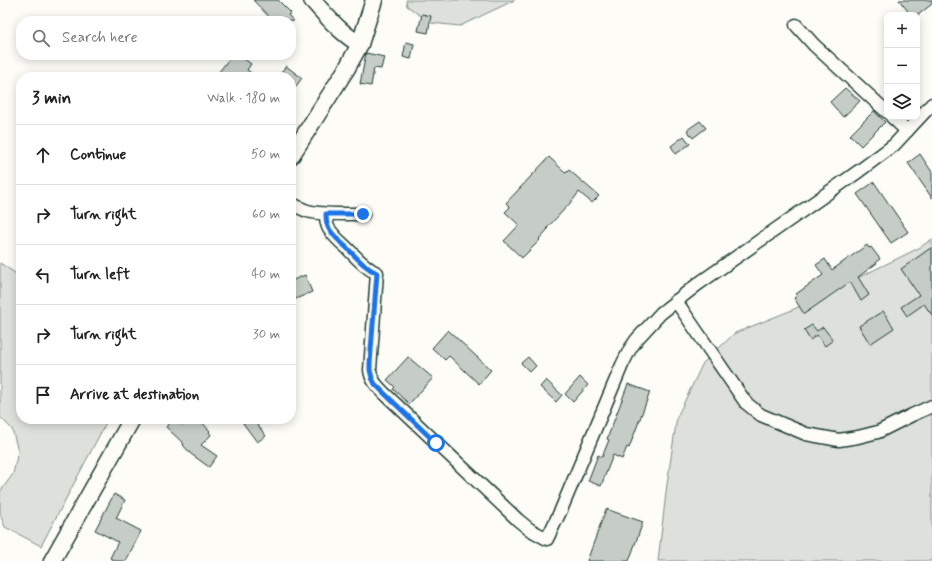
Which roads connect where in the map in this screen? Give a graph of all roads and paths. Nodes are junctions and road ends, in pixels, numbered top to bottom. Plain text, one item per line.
1 (312, 0) edge
2 (374, 0) edge
3 (796, 25) dead end
4 (360, 44) junction
5 (932, 104) edge
6 (884, 109) edge
7 (895, 120) edge
8 (907, 131) junction
9 (296, 148) edge
10 (296, 206) edge
11 (326, 214) junction
12 (363, 214) dead end
13 (676, 301) junction
14 (932, 406) edge
15 (129, 424) edge
16 (52, 561) edge

1 - 4 street
2 - 4 street
3 - 6 street
4 - 9 street
5 - 8 street
7 - 8 street
8 - 13 street
10 - 11 street
11 - 12 street
11 - 13 street
13 - 14 street
15 - 16 street

